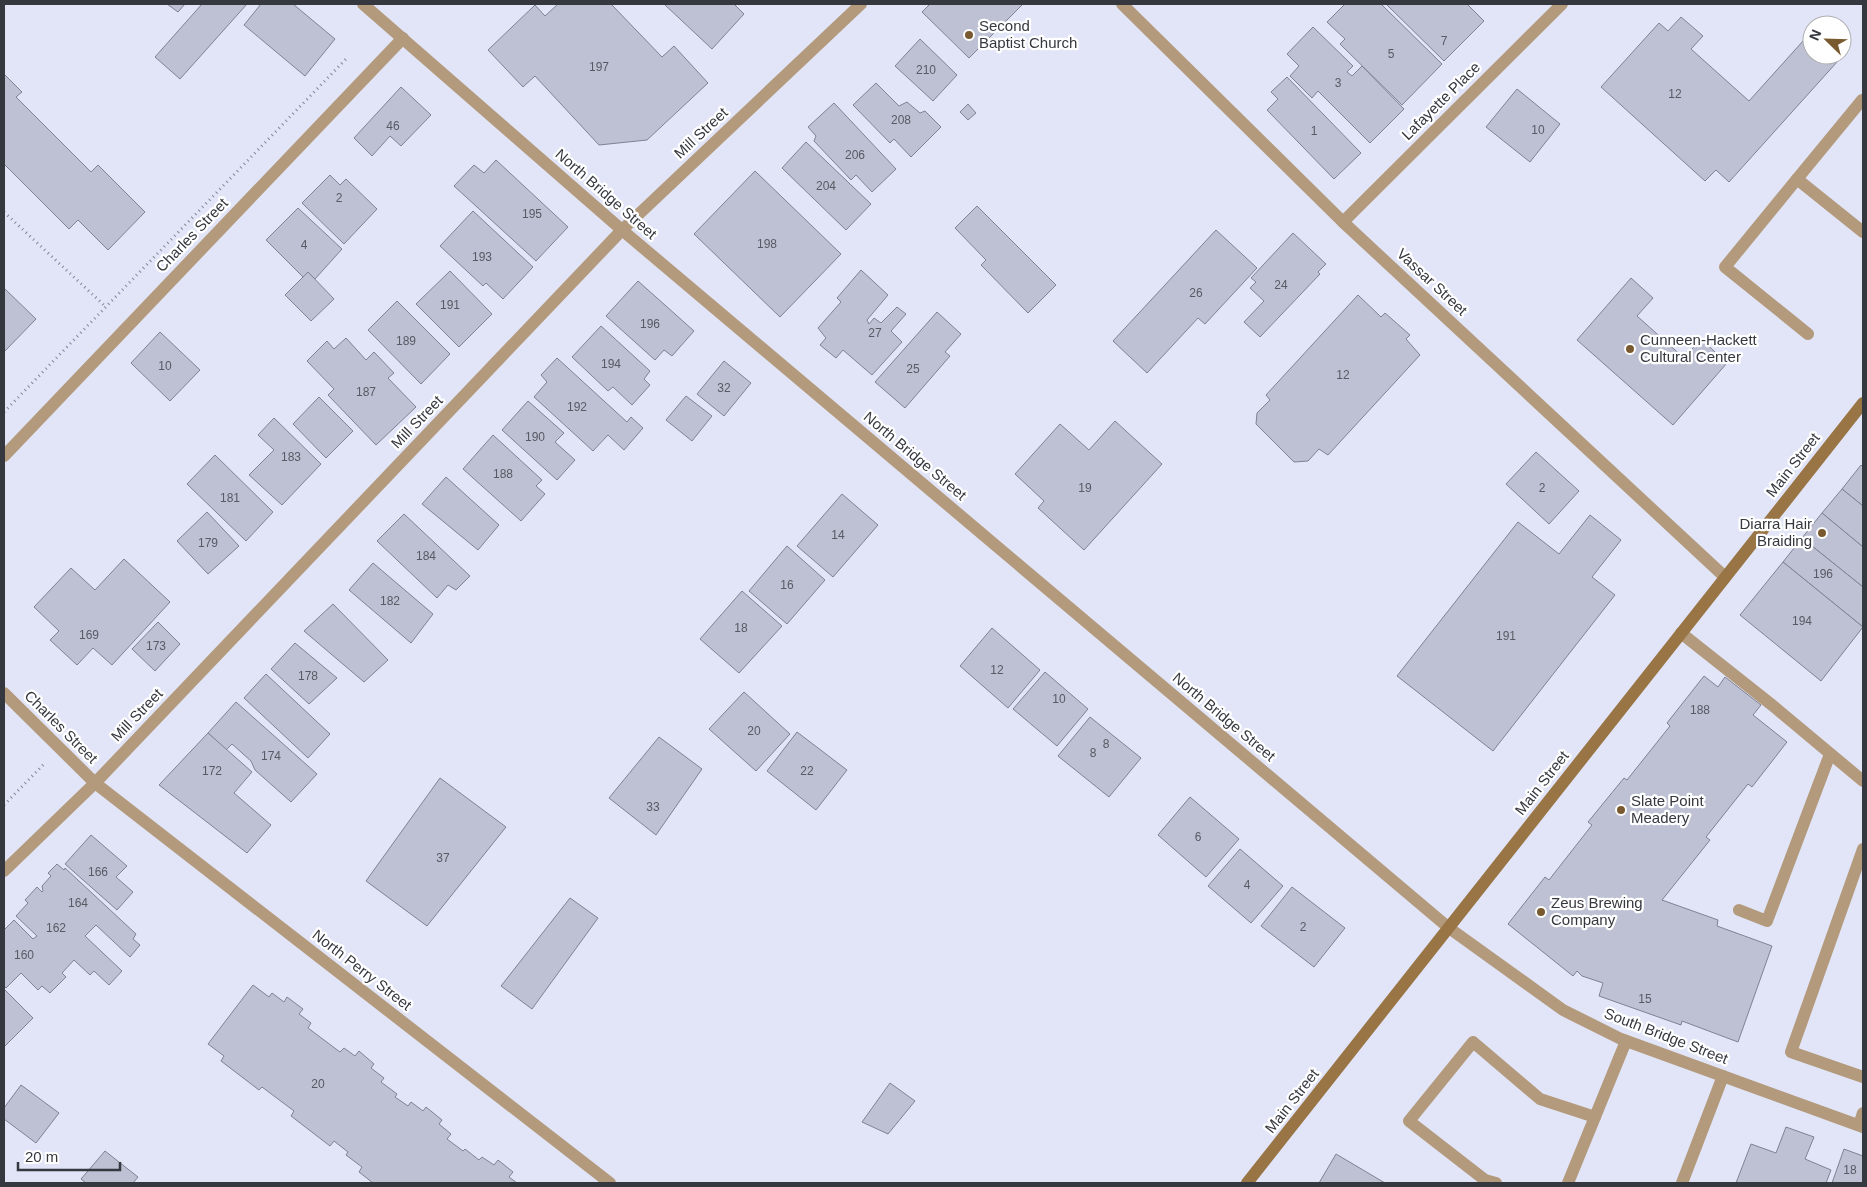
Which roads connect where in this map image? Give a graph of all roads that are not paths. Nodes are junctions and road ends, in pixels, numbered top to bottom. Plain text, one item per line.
1 (363, 4) edge
2 (861, 4) edge
3 (1122, 4) edge
4 (1562, 4) edge
5 (403, 38) junction
6 (1863, 101) edge
7 (1797, 179) junction
8 (1343, 222) junction
9 (622, 230) junction
10 (1863, 232) edge
11 (1808, 334) dead end
12 (1863, 403) edge
13 (4, 456) edge
14 (1726, 577) junction
15 (1682, 632) junction
16 (4, 693) edge
17 (1830, 754) junction
18 (1863, 781) edge
19 (95, 783) junction
20 (1863, 849) edge
21 (4, 871) edge
22 (1739, 910) dead end
23 (1449, 928) junction
24 (1626, 1040) junction
25 (1723, 1076) junction
26 (1863, 1077) edge
27 (1863, 1113) edge
28 (1595, 1117) junction
29 (1861, 1126) edge
30 (610, 1183) edge
31 (1247, 1183) edge
32 (1496, 1183) edge
33 (1568, 1183) edge
34 (1682, 1183) edge

1 - 5 street, North Bridge Street
2 - 9 street, Mill Street
3 - 8 street, Vassar Street
4 - 8 street, Lafayette Place
5 - 9 street, North Bridge Street
5 - 13 street, Charles Street
6 - 7 street
7 - 10 street
7 - 11 street
8 - 14 street, Vassar Street
9 - 19 street, Mill Street
9 - 23 street, North Bridge Street
12 - 14 street, Main Street
14 - 15 street, Main Street
15 - 17 street
15 - 23 street, Main Street
16 - 19 street, Charles Street
17 - 18 street
17 - 22 street
19 - 21 street, Mill Street
19 - 30 street, North Perry Street
20 - 26 street
23 - 24 street, South Bridge Street
23 - 31 street, Main Street
24 - 25 street, South Bridge Street
24 - 28 street
25 - 29 street, South Bridge Street
25 - 34 street
27 - 29 street
28 - 32 street
28 - 33 street

